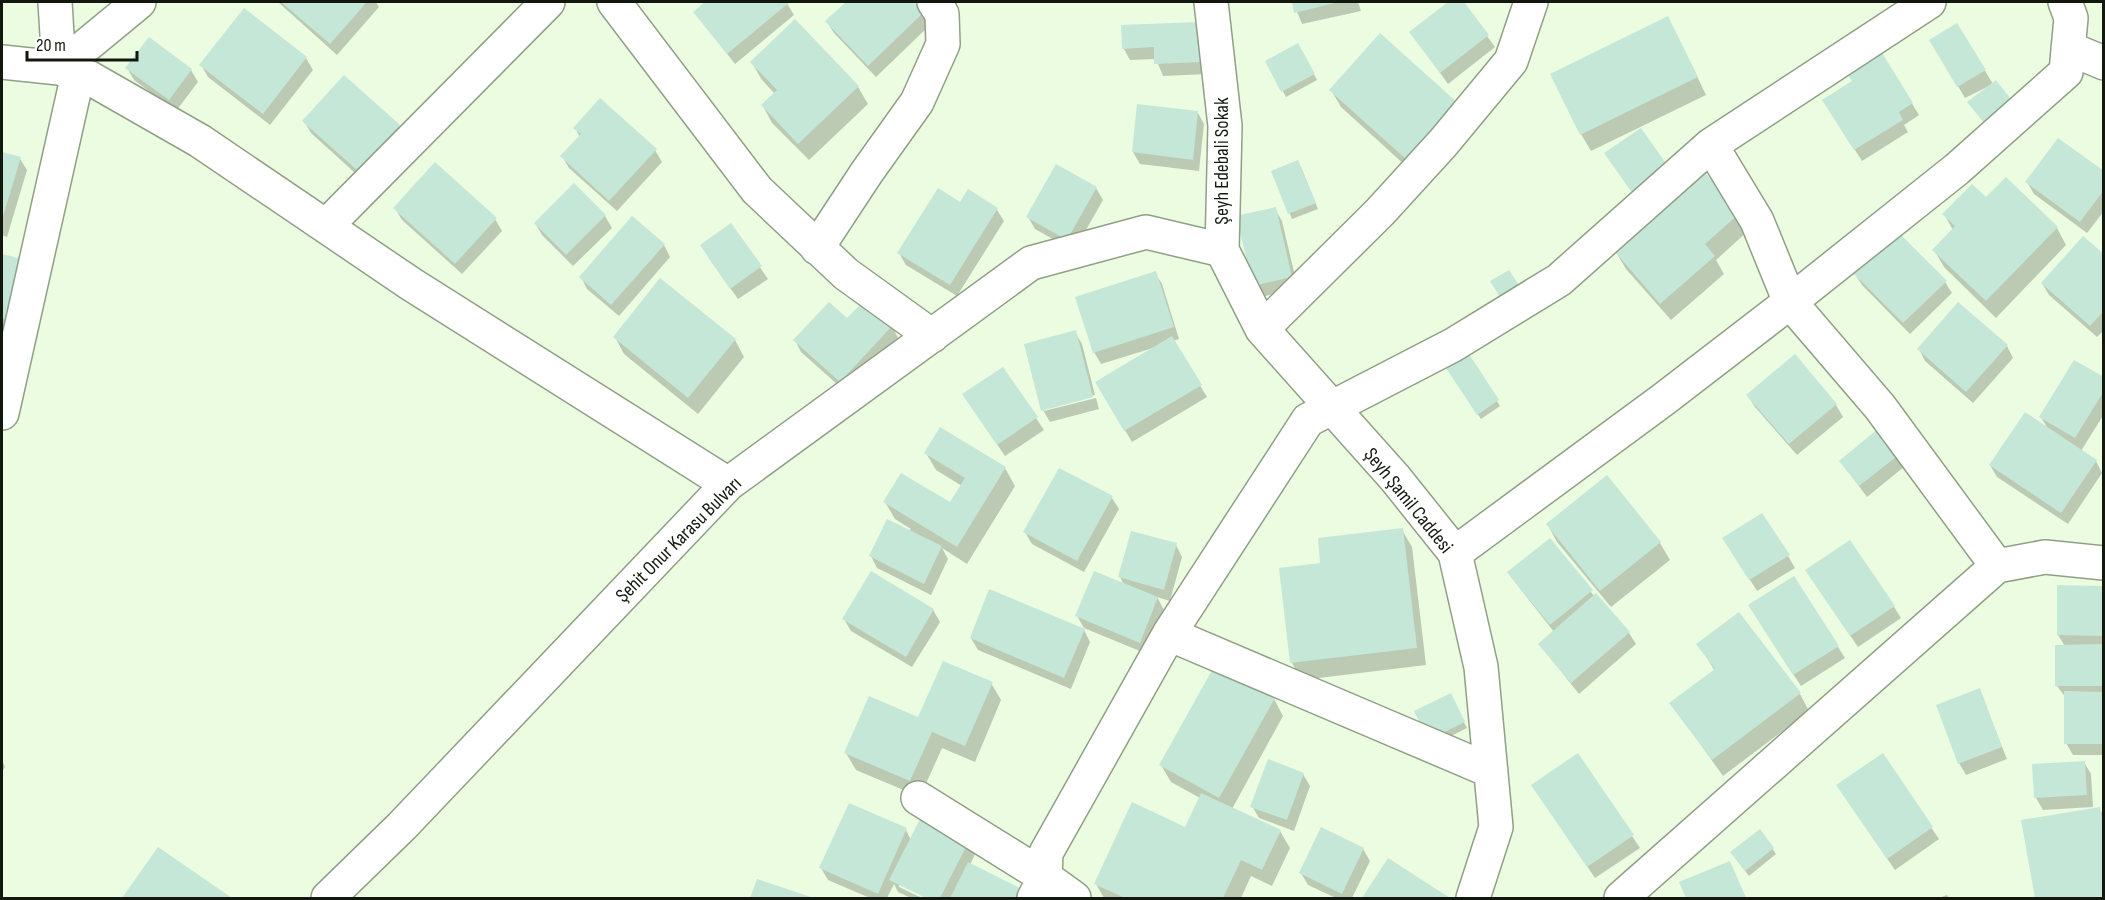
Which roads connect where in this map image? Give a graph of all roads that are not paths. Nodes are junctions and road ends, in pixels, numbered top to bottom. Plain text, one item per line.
1 (56, 2) edge
2 (139, 2) edge
3 (548, 2) edge
4 (614, 2) edge
5 (934, 2) edge
6 (1211, 2) edge
7 (1531, 2) edge
8 (1929, 2) edge
9 (2065, 2) edge
10 (2068, 48) junction
11 (2, 62) edge
12 (2103, 63) edge
13 (69, 71) junction
14 (1711, 145) junction
15 (326, 226) junction
16 (817, 248) junction
17 (1222, 250) junction
18 (1790, 302) junction
19 (1262, 329) junction
20 (932, 336) junction
21 (1330, 407) junction
22 (2, 413) edge
23 (728, 484) junction
24 (1455, 553) junction
25 (2103, 564) edge
26 (1997, 566) junction
27 (1169, 634) junction
28 (1491, 771) junction
29 (918, 798) dead end
30 (1040, 888) edge
31 (328, 898) edge
32 (1074, 898) edge
33 (1473, 898) edge
34 (1621, 898) edge

1 - 13 street
2 - 13 street
3 - 15 street
4 - 16 street
5 - 16 street
6 - 17 street, Şeyh Edebali Sokak
7 - 19 street
8 - 14 street
9 - 10 street
10 - 12 street
10 - 18 street
11 - 13 street
13 - 15 street
13 - 22 street
14 - 18 street
14 - 21 street
15 - 23 street
16 - 20 street
17 - 19 street, Şeyh Şamil Caddesi
17 - 20 street, Şehit Onur Karasu Bulvarı
18 - 24 street
18 - 26 street
19 - 21 street, Şeyh Şamil Caddesi
20 - 23 street, Şehit Onur Karasu Bulvarı
21 - 24 street, Şeyh Şamil Caddesi
21 - 27 street
23 - 31 street, Şehit Onur Karasu Bulvarı
24 - 28 street, Şeyh Şamil Caddesi
25 - 26 street
26 - 34 street
27 - 28 street
27 - 30 street
28 - 33 street, Şeyh Şamil Caddesi
29 - 30 street
30 - 32 street

